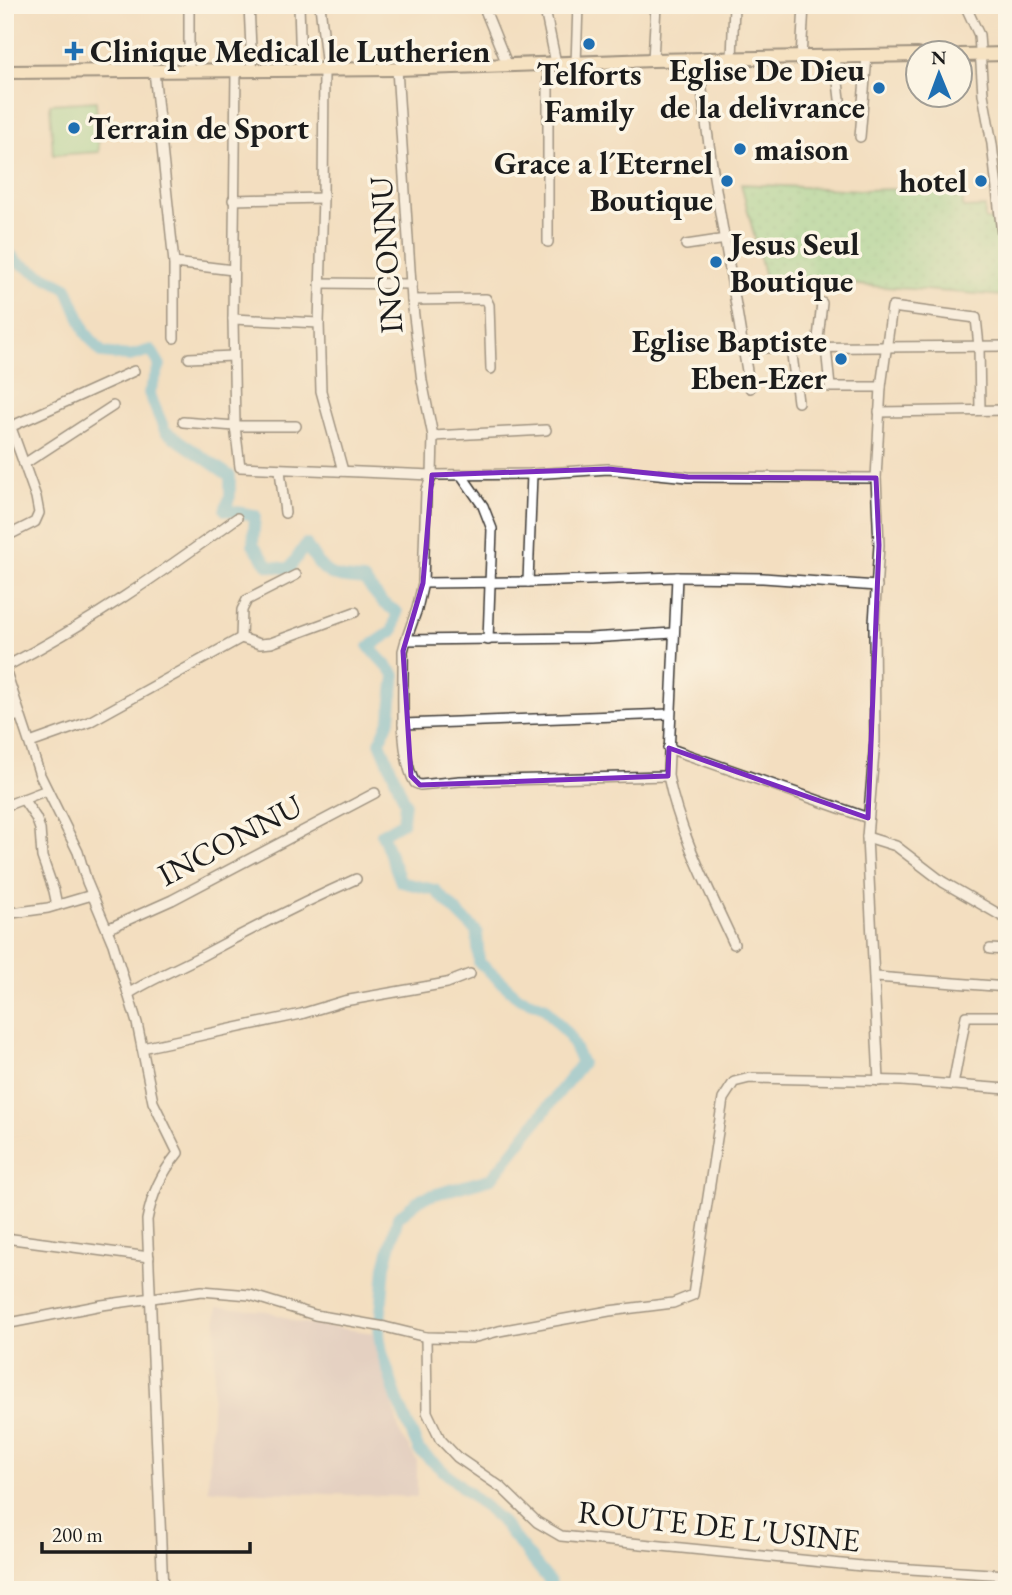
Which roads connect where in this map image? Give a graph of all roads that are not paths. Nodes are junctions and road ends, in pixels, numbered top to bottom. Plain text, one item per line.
1 (189, 5) edge
2 (249, 5) edge
3 (299, 5) edge
4 (320, 5) edge
5 (483, 5) edge
6 (544, 5) edge
7 (578, 5) edge
8 (656, 5) edge
9 (734, 5) edge
10 (804, 5) edge
11 (965, 5) edge
12 (1007, 54) edge
13 (904, 55) edge
14 (867, 56) junction
15 (835, 57) junction
16 (801, 58) junction
17 (974, 58) edge
18 (699, 59) junction
19 (732, 59) junction
20 (653, 60) junction
21 (980, 60) junction
22 (552, 63) junction
23 (507, 64) junction
24 (576, 64) junction
25 (301, 69) junction
26 (326, 69) junction
27 (397, 69) junction
28 (236, 70) junction
29 (252, 70) junction
30 (154, 71) junction
31 (189, 71) junction
32 (5, 72) edge
33 (840, 99) dead end
34 (859, 137) dead end
35 (323, 198) junction
36 (233, 200) junction
37 (726, 239) junction
38 (548, 242) dead end
39 (686, 245) dead end
40 (174, 263) junction
41 (233, 270) junction
42 (1007, 279) edge
43 (320, 283) junction
44 (412, 284) junction
45 (412, 300) junction
46 (822, 303) dead end
47 (233, 319) junction
48 (319, 323) junction
49 (174, 338) dead end
50 (886, 346) junction
51 (979, 346) junction
52 (1007, 346) edge
53 (791, 347) junction
54 (821, 347) junction
55 (743, 348) junction
56 (233, 356) junction
57 (189, 358) dead end
58 (491, 369) dead end
59 (134, 370) dead end
60 (881, 387) junction
61 (750, 388) dead end
62 (798, 402) dead end
63 (113, 406) dead end
64 (980, 410) junction
65 (1007, 410) edge
66 (5, 411) edge
67 (880, 412) junction
68 (183, 422) dead end
69 (235, 426) junction
70 (296, 426) dead end
71 (10, 427) junction
72 (546, 430) dead end
73 (433, 436) junction
74 (24, 464) junction
75 (280, 470) junction
76 (344, 471) junction
77 (532, 474) junction
78 (432, 475) junction
79 (462, 475) junction
80 (876, 478) junction
81 (285, 513) dead end
82 (237, 518) dead end
83 (5, 537) edge
84 (296, 575) dead end
85 (677, 577) junction
86 (528, 582) junction
87 (423, 583) junction
88 (491, 583) junction
89 (877, 586) junction
90 (355, 612) dead end
91 (673, 633) junction
92 (240, 638) junction
93 (406, 640) junction
94 (488, 640) junction
95 (5, 668) edge
96 (20, 713) junction
97 (670, 714) junction
98 (5, 721) edge
99 (403, 724) junction
100 (30, 743) junction
101 (668, 748) junction
102 (668, 776) junction
103 (47, 790) junction
104 (375, 793) dead end
105 (23, 799) junction
106 (5, 806) edge
107 (869, 818) junction
108 (867, 837) junction
109 (356, 879) dead end
110 (92, 895) junction
111 (57, 905) junction
112 (5, 914) edge
113 (1007, 919) edge
114 (107, 929) junction
115 (734, 944) dead end
116 (990, 949) dead end
117 (1007, 950) edge
118 (470, 974) dead end
119 (876, 976) junction
120 (1007, 987) edge
121 (128, 994) junction
122 (1007, 1016) edge
123 (142, 1048) junction
124 (880, 1081) junction
125 (953, 1085) junction
126 (1007, 1089) edge
127 (5, 1238) edge
128 (149, 1257) junction
129 (149, 1298) junction
130 (5, 1324) edge
131 (426, 1337) junction
132 (1007, 1575) edge
133 (163, 1590) edge

1 - 31 street
2 - 29 street
3 - 25 street
4 - 26 street
5 - 23 street
6 - 22 street
7 - 24 street
8 - 20 street
9 - 19 street
10 - 16 street
11 - 21 street
12 - 21 street
13 - 14 street
14 - 15 street
14 - 34 street
15 - 16 street
15 - 33 street
16 - 19 street
17 - 21 street
18 - 19 street
18 - 20 street
18 - 37 street
20 - 24 street
21 - 42 street
22 - 23 street
22 - 24 street
22 - 38 street
23 - 27 street
25 - 26 street
25 - 29 street
26 - 27 street
26 - 35 street
27 - 44 street, INCONNU
28 - 29 street
28 - 31 street
28 - 36 street
30 - 31 street
30 - 32 street
30 - 40 street
35 - 36 street
35 - 43 street
36 - 41 street
37 - 39 street
37 - 55 street
40 - 41 street
40 - 49 street
41 - 47 street
43 - 44 street
43 - 48 street
44 - 45 street, INCONNU
45 - 58 street
45 - 73 street, INCONNU
46 - 54 street
47 - 48 street
47 - 56 street
48 - 76 street
50 - 51 street
50 - 51 street
50 - 54 street
50 - 60 street
51 - 52 street
51 - 64 street
53 - 54 street
53 - 55 street
53 - 62 street
54 - 60 street
55 - 61 street
56 - 57 street
56 - 69 street
59 - 71 street
60 - 67 street
63 - 74 street
64 - 65 street
64 - 67 street
66 - 71 street
67 - 80 street
68 - 69 street
69 - 70 street
69 - 75 street
71 - 74 street
72 - 73 street
73 - 78 street, INCONNU
74 - 83 street
75 - 76 street
75 - 81 street
76 - 78 street
77 - 79 street
77 - 80 street
77 - 86 street
78 - 79 street
78 - 87 street
79 - 88 street
80 - 89 street
82 - 95 street
84 - 92 street
85 - 86 street
85 - 89 street
85 - 91 street
86 - 88 street
87 - 88 street
87 - 93 street
88 - 94 street
89 - 107 street
90 - 92 street
91 - 94 street
91 - 97 street
92 - 100 street
93 - 94 street
93 - 99 street
95 - 96 street
96 - 98 street
96 - 100 street
97 - 99 street
97 - 101 street
99 - 102 street
100 - 103 street
101 - 102 street
101 - 107 street
102 - 115 street
103 - 105 street
103 - 110 street
104 - 114 street, INCONNU
105 - 106 street
105 - 111 street
107 - 108 street
108 - 113 street
108 - 119 street
109 - 121 street
110 - 111 street
110 - 114 street
111 - 112 street
114 - 121 street
116 - 117 street
118 - 123 street
119 - 120 street
119 - 124 street
121 - 123 street
122 - 125 street
123 - 128 street
124 - 125 street
124 - 131 street
125 - 126 street
127 - 128 street
128 - 129 street
129 - 130 street
129 - 131 street
129 - 133 street
131 - 132 street, ROUTE DE L'USINE

